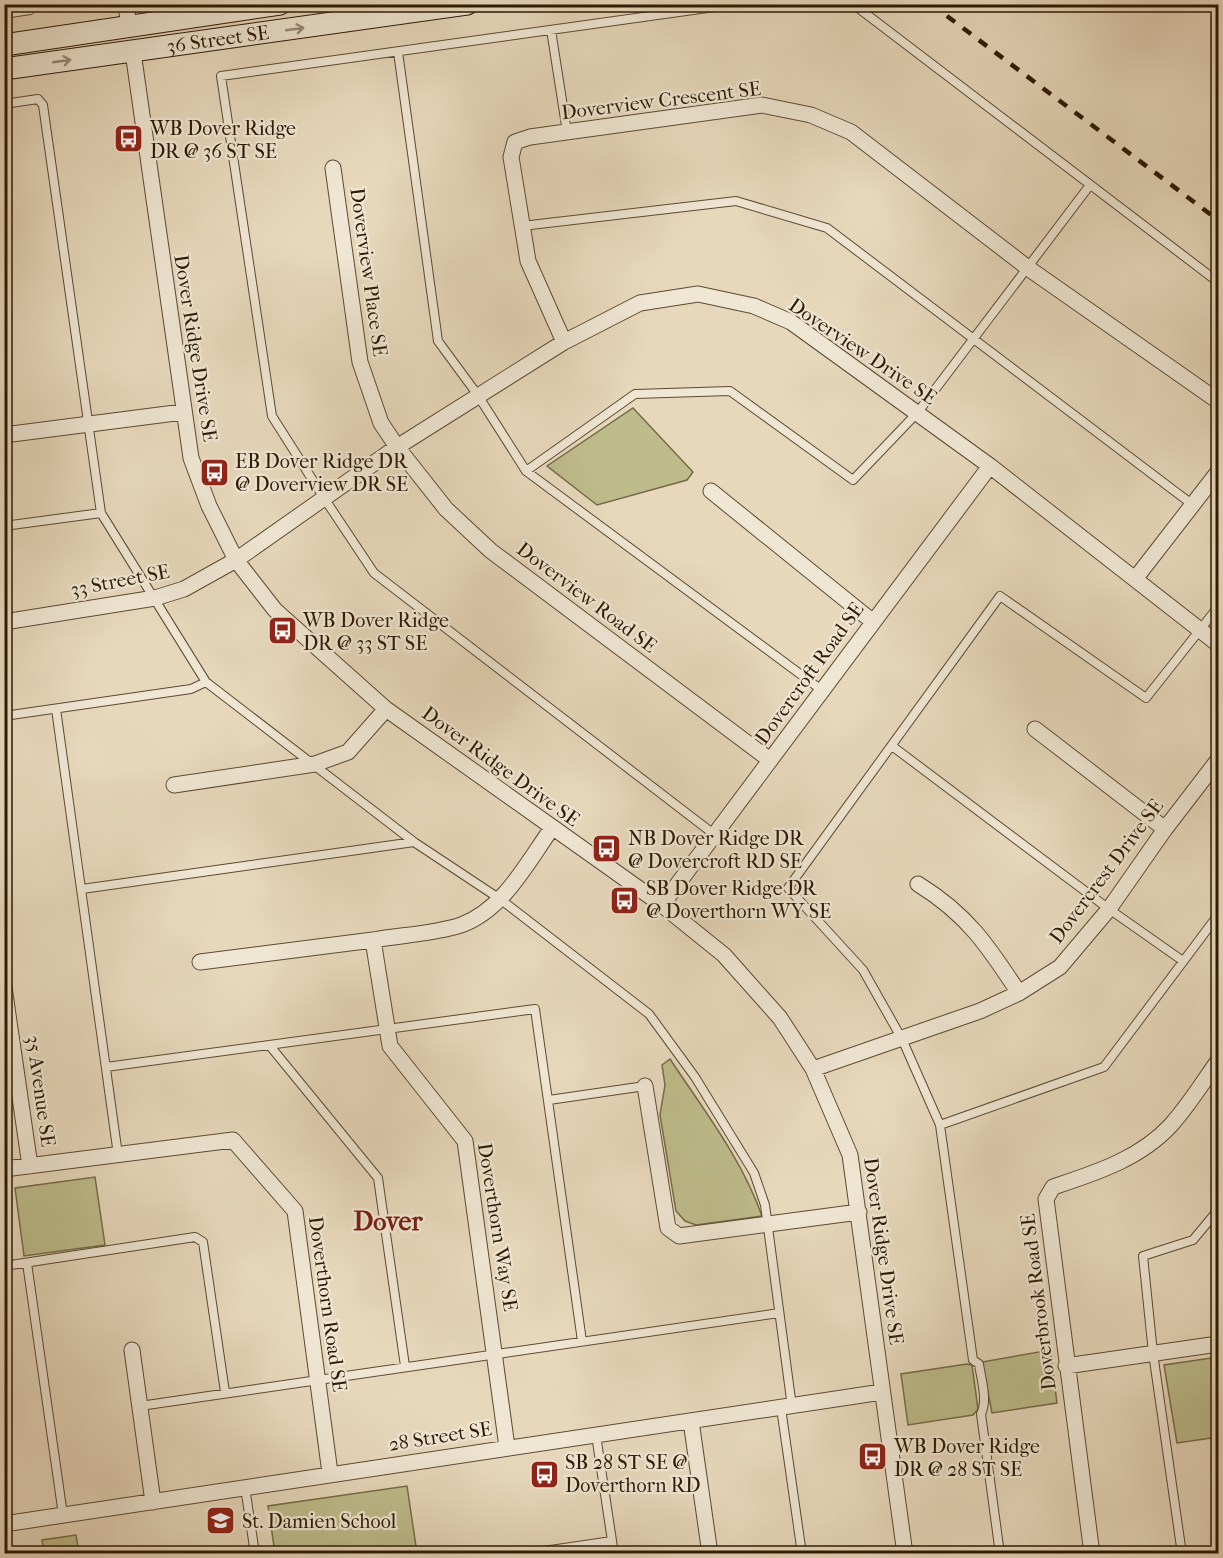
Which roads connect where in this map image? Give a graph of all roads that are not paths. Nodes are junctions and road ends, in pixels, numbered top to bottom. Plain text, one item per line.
1 (29, 4) edge
2 (126, 4) edge
3 (280, 4) edge
4 (467, 4) edge
5 (736, 4) edge
6 (853, 4) edge
7 (4, 14) edge
8 (129, 27) junction
9 (551, 30) junction
10 (4, 45) edge
11 (133, 52) junction
12 (398, 52) junction
13 (4, 69) edge
14 (4, 104) edge
15 (567, 132) junction
16 (333, 168) dead end
17 (1090, 185) junction
18 (522, 226) junction
19 (1028, 268) junction
20 (1218, 282) edge
21 (972, 340) junction
22 (564, 342) junction
23 (477, 394) junction
24 (1218, 401) edge
25 (183, 412) junction
26 (918, 412) junction
27 (88, 425) junction
28 (4, 435) edge
29 (397, 447) junction
30 (990, 466) junction
31 (526, 471) junction
32 (1218, 472) edge
33 (711, 491) dead end
34 (324, 498) junction
35 (1193, 505) junction
36 (101, 513) junction
37 (4, 526) edge
38 (236, 560) junction
39 (1135, 579) junction
40 (155, 598) junction
41 (1218, 607) edge
42 (872, 621) junction
43 (4, 622) edge
44 (1201, 630) junction
45 (1218, 644) edge
46 (206, 682) junction
47 (823, 691) junction
48 (56, 709) junction
49 (386, 709) junction
50 (4, 716) edge
51 (1035, 729) dead end
52 (892, 746) junction
53 (771, 760) junction
54 (1218, 760) edge
55 (315, 764) junction
56 (174, 785) dead end
57 (552, 828) junction
58 (1165, 829) junction
59 (715, 836) junction
60 (414, 842) junction
61 (918, 884) dead end
62 (82, 889) junction
63 (500, 899) junction
64 (662, 905) junction
65 (1109, 909) junction
66 (1218, 915) edge
67 (374, 940) junction
68 (1183, 961) junction
69 (200, 962) dead end
70 (4, 987) edge
71 (1019, 993) junction
72 (388, 1029) junction
73 (902, 1039) junction
74 (270, 1046) junction
75 (1218, 1061) edge
76 (106, 1067) junction
77 (813, 1069) junction
78 (645, 1086) joint
79 (549, 1100) junction
80 (940, 1125) junction
81 (118, 1155) junction
82 (30, 1166) junction
83 (4, 1169) edge
84 (1218, 1210) edge
85 (859, 1212) junction
86 (768, 1224) junction
87 (27, 1263) junction
88 (4, 1266) edge
89 (779, 1313) junction
90 (582, 1341) junction
91 (1218, 1344) edge
92 (132, 1350) dead end
93 (1153, 1353) junction
94 (495, 1354) junction
95 (405, 1366) junction
96 (1066, 1366) junction
97 (317, 1379) junction
98 (225, 1392) junction
99 (882, 1392) junction
100 (140, 1406) junction
101 (787, 1408) junction
102 (691, 1421) junction
103 (596, 1435) junction
104 (507, 1447) junction
105 (330, 1473) junction
106 (245, 1486) junction
107 (153, 1502) junction
108 (63, 1515) junction
109 (4, 1524) edge
110 (612, 1541) junction
111 (255, 1554) edge
112 (523, 1554) edge
113 (614, 1554) edge
114 (710, 1554) edge
115 (802, 1554) edge
116 (905, 1554) edge
117 (1000, 1554) edge
118 (1092, 1554) edge
119 (1182, 1554) edge

1 - 7 lane
2 - 8 street
3 - 8 main road, 36 Street SE
11 -> 4 main road, 36 Street SE
5 - 9 lane
6 - 17 lane
8 - 10 main road, 36 Street SE
9 - 12 lane
9 - 15 lane
13 -> 11 main road, 36 Street SE
11 - 25 street, Dover Ridge Drive SE
12 - 23 lane
12 - 34 lane
14 - 27 lane
15 - 18 street, Doverview Crescent SE
15 - 19 street, Doverview Crescent SE
16 - 29 street, Doverview Place SE
17 - 19 lane
17 - 20 lane
18 - 21 lane
18 - 22 street, Doverview Crescent SE
19 - 21 lane
19 - 24 street, Doverview Crescent SE
21 - 26 lane
21 - 35 lane
22 - 23 street, Doverview Drive SE
22 - 26 street, Doverview Drive SE
23 - 29 street, Doverview Drive SE
23 - 31 lane
25 - 27 street
25 - 38 street, Dover Ridge Drive SE
26 - 30 street, Doverview Drive SE
26 - 31 lane
27 - 28 street
27 - 36 lane
29 - 34 street, Doverview Drive SE
29 - 53 street, Doverview Road SE
30 - 39 street, Doverview Drive SE
30 - 42 street, Dovercroft Road SE
31 - 47 lane
32 - 35 street
33 - 42 street
34 - 38 street, Doverview Drive SE
34 - 59 lane
35 - 39 street
36 - 37 lane
36 - 40 lane
38 - 40 street, 33 Street SE
38 - 49 street, Dover Ridge Drive SE
39 - 44 street, Doverview Drive SE
40 - 43 street, 33 Street SE
40 - 46 lane
41 - 44 lane
42 - 47 street, Dovercroft Road SE
44 - 45 street, Doverview Drive SE
44 - 52 lane
46 - 48 lane
46 - 55 lane
47 - 53 street, Dovercroft Road SE
48 - 50 lane
48 - 62 lane
49 - 55 street
49 - 57 street, Dover Ridge Drive SE
51 - 58 street
52 - 65 lane
52 - 73 lane
53 - 59 street, Dovercroft Road SE
54 - 58 street, Dovercrest Drive SE
55 - 56 street
55 - 60 lane
57 - 63 street
57 - 64 street, Dover Ridge Drive SE
58 - 65 street, Dovercrest Drive SE
59 - 64 street, Dovercroft Road SE
60 - 62 lane
60 - 63 lane
61 - 71 street
62 - 76 lane
63 - 67 street
63 - 86 lane
64 - 77 street, Dover Ridge Drive SE
65 - 68 lane
65 - 71 street, Dovercrest Drive SE
66 - 68 lane
67 - 69 street
67 - 72 street, Doverthorn Way SE
68 - 80 lane
70 - 82 street, 35 Avenue SE
71 - 73 street, Dovercrest Drive SE
72 - 74 lane
72 - 79 lane
72 - 94 street, Doverthorn Way SE
73 - 77 street, Dovercrest Drive SE
73 - 80 lane
74 - 76 lane
74 - 95 lane
75 - 96 street, Doverbrook Road SE
76 - 81 lane
77 - 85 street, Dover Ridge Drive SE
78 - 79 lane
78 - 86 street
79 - 90 lane
80 - 117 lane
81 - 82 street, Doverthorn Road SE
81 - 97 street, Doverthorn Road SE
82 - 83 street, Doverthorn Road SE
84 - 93 lane
85 - 86 street
85 - 99 street, Dover Ridge Drive SE
86 - 89 lane
87 - 88 lane
87 - 98 lane
87 - 108 lane
89 - 90 lane
89 - 101 lane
90 - 94 lane
91 - 93 street
92 - 100 street
93 - 96 street
93 - 119 lane
94 - 95 lane
94 - 104 street, Doverthorn Way SE
95 - 97 lane
96 - 118 street, Doverbrook Road SE
97 - 98 lane
97 - 105 street, Doverthorn Road SE
98 - 100 lane
99 - 101 street, 28 Street SE
99 - 116 street, Dover Ridge Drive SE
100 - 107 street
101 - 102 street, 28 Street SE
101 - 115 lane
102 - 103 street, 28 Street SE
102 - 114 street
103 - 104 street, 28 Street SE
103 - 110 lane
104 - 105 street, 28 Street SE
105 - 106 street, 28 Street SE
106 - 107 street, 28 Street SE
106 - 111 lane
107 - 108 street, 28 Street SE
108 - 109 street, 28 Street SE
110 - 112 lane
110 - 113 lane

